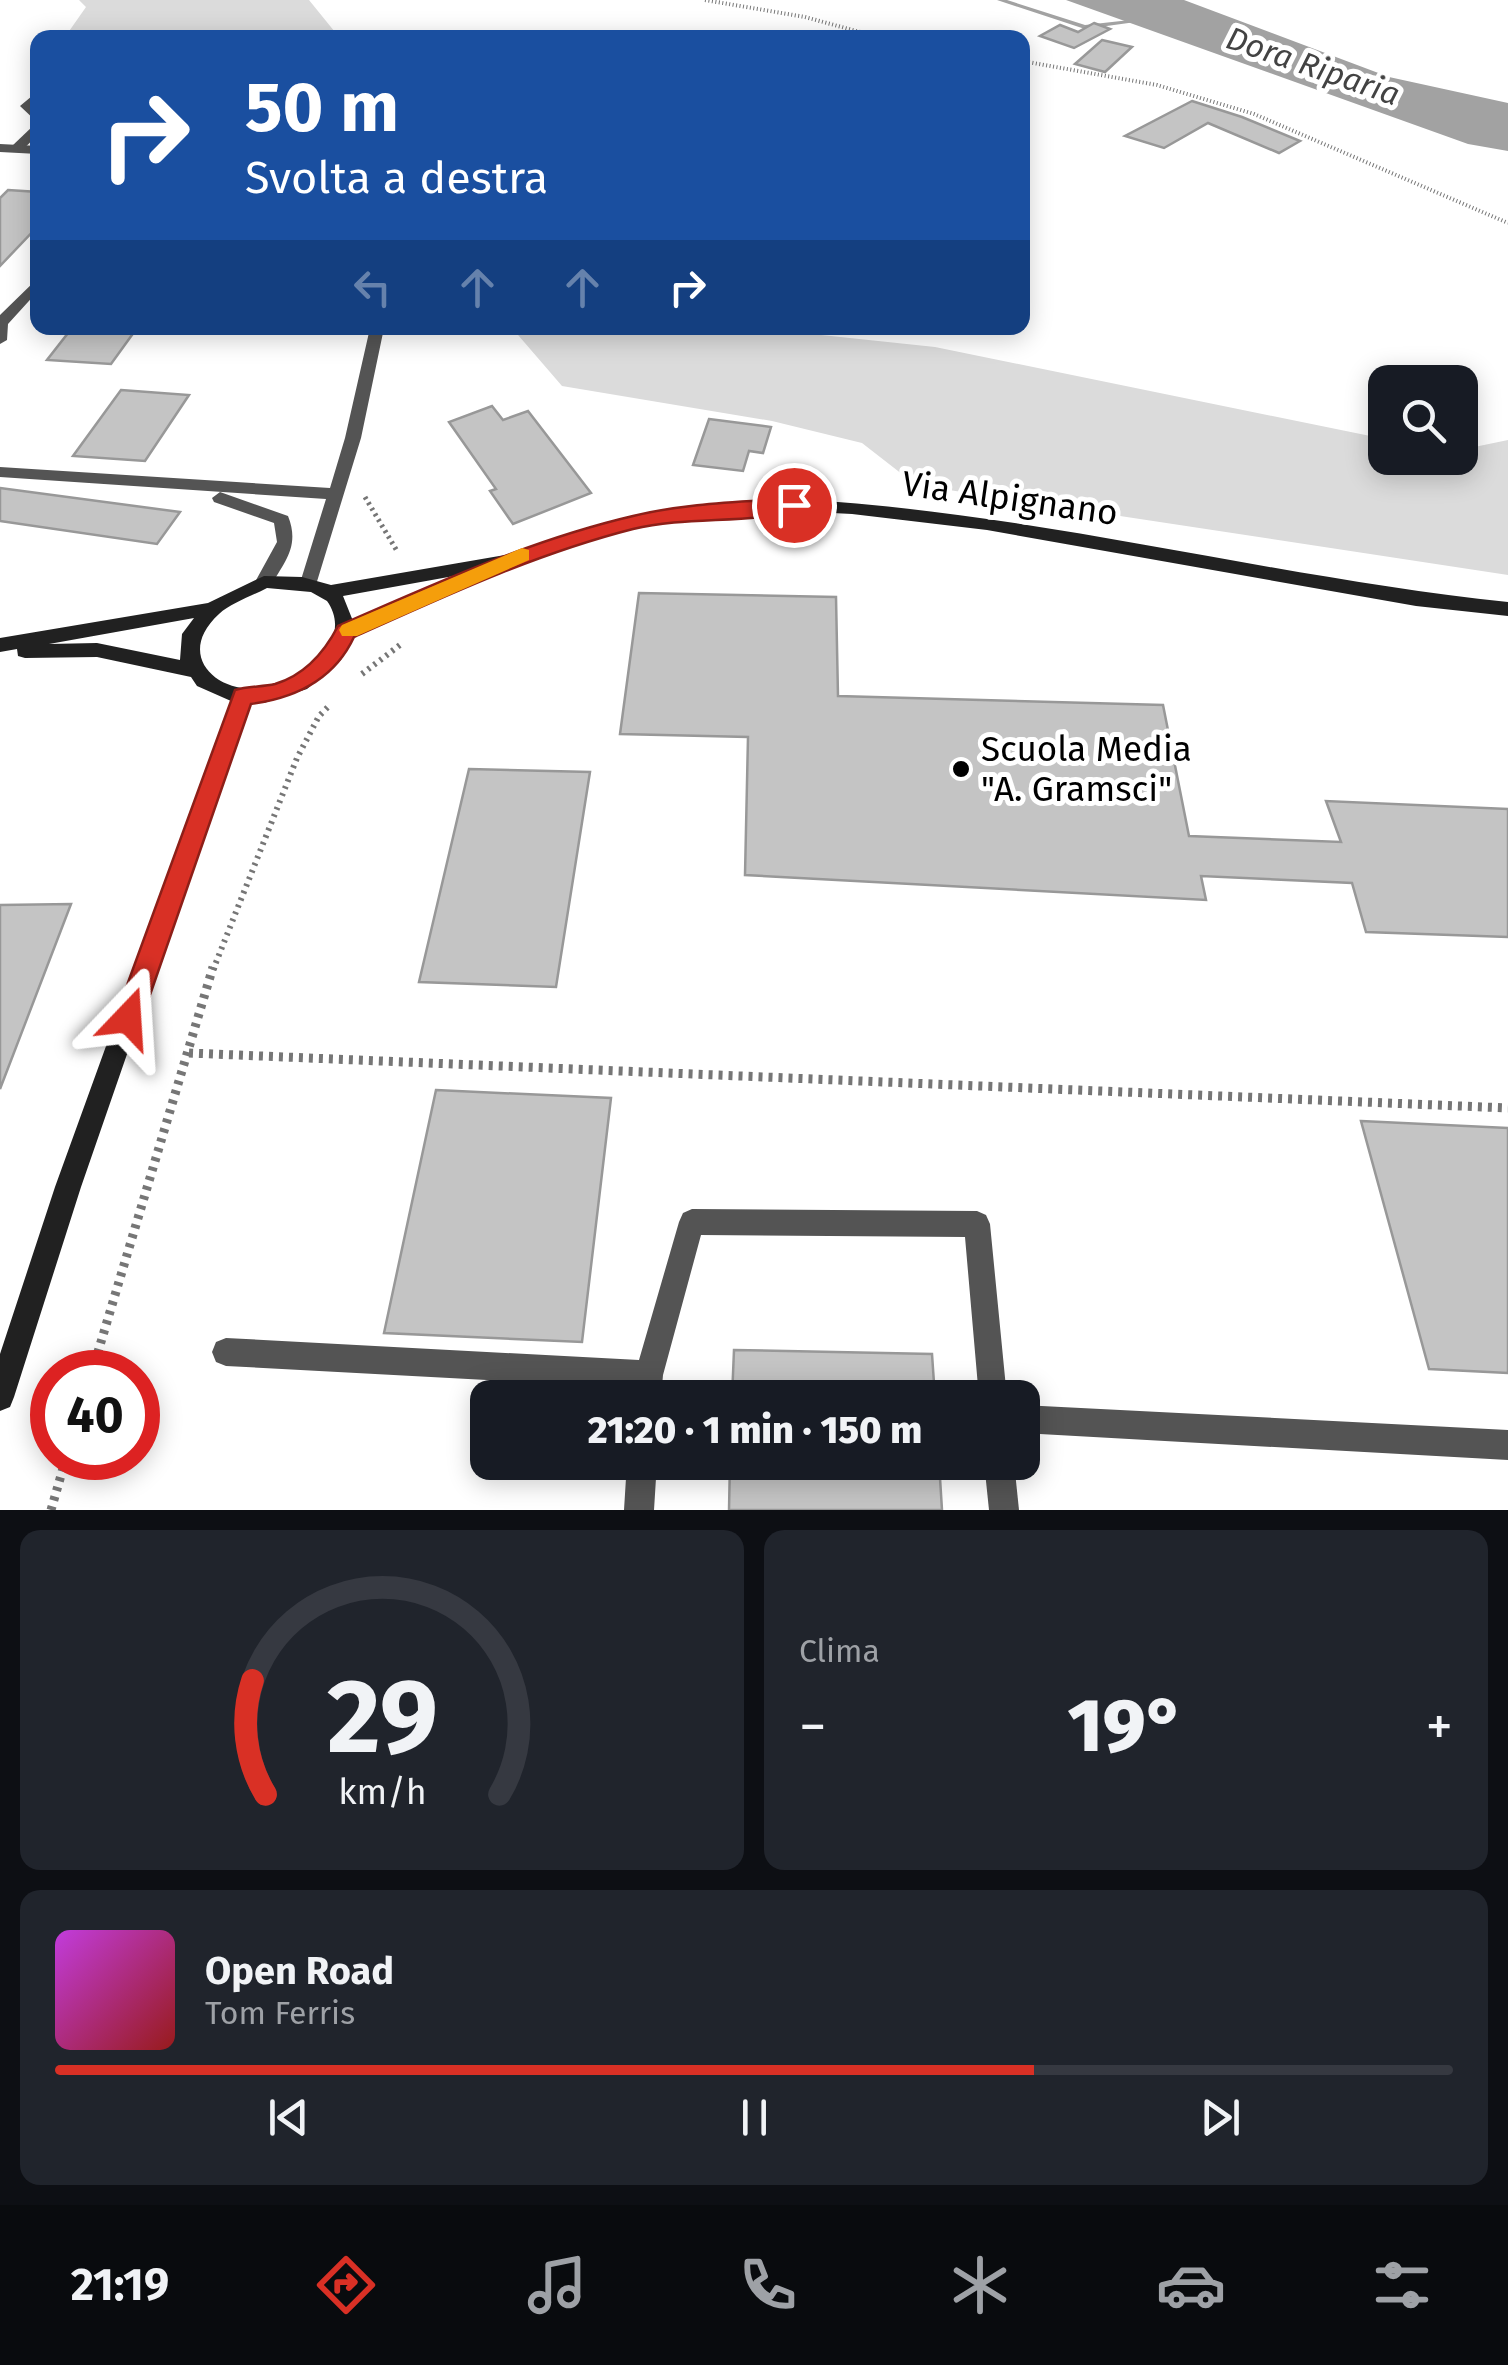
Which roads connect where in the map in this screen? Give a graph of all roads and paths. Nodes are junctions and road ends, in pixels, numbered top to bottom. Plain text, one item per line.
1 (705, 0) edge
2 (852, 30) edge
3 (1030, 62) edge
4 (30, 136) edge
5 (0, 148) edge
6 (16, 149) junction
7 (30, 150) edge
8 (1508, 223) edge
9 (30, 291) edge
10 (375, 335) edge
11 (0, 340) edge
12 (0, 472) edge
13 (368, 477) dead end
14 (179, 486) junction
15 (336, 494) junction
16 (505, 560) junction
17 (410, 578) junction
18 (264, 582) junction
19 (309, 583) junction
20 (330, 592) junction
21 (418, 600) junction
22 (210, 609) junction
23 (1508, 609) edge
24 (346, 632) junction
25 (0, 649) edge
26 (191, 670) junction
27 (356, 680) dead end
28 (242, 696) junction
29 (331, 704) dead end
30 (189, 1053) junction
31 (1508, 1108) edge
32 (99, 1350) edge
33 (226, 1352) dead end
34 (574, 1380) edge
35 (650, 1380) edge
36 (991, 1380) edge
37 (0, 1397) edge
38 (1040, 1420) edge
39 (1508, 1445) edge
40 (59, 1480) edge
41 (641, 1480) edge
42 (1001, 1480) edge
43 (50, 1510) edge
44 (639, 1510) edge
45 (1004, 1510) edge

1 - 2 path
3 - 8 path
4 - 6 street
5 - 6 street
6 - 7 street
9 - 11 street
10 - 15 street
12 - 14 street
13 - 17 path
14 - 15 street
14 - 18 street
15 - 19 street
16 - 17 street, Via Alpignano
16 - 21 street, Via Alpignano
16 - 23 street, Via Alpignano
17 - 20 street, Via Alpignano
18 - 19 street
18 - 22 street
19 - 20 street
20 - 24 street
21 - 24 street, Via Alpignano
21 - 27 path
22 - 25 street
22 - 26 street
24 - 28 street
25 - 26 street
26 - 28 street
28 - 37 street
29 - 30 path
30 - 31 path
30 - 32 path
33 - 34 street
35 - 36 street
38 - 39 street
40 - 43 path
41 - 44 street
42 - 45 street

